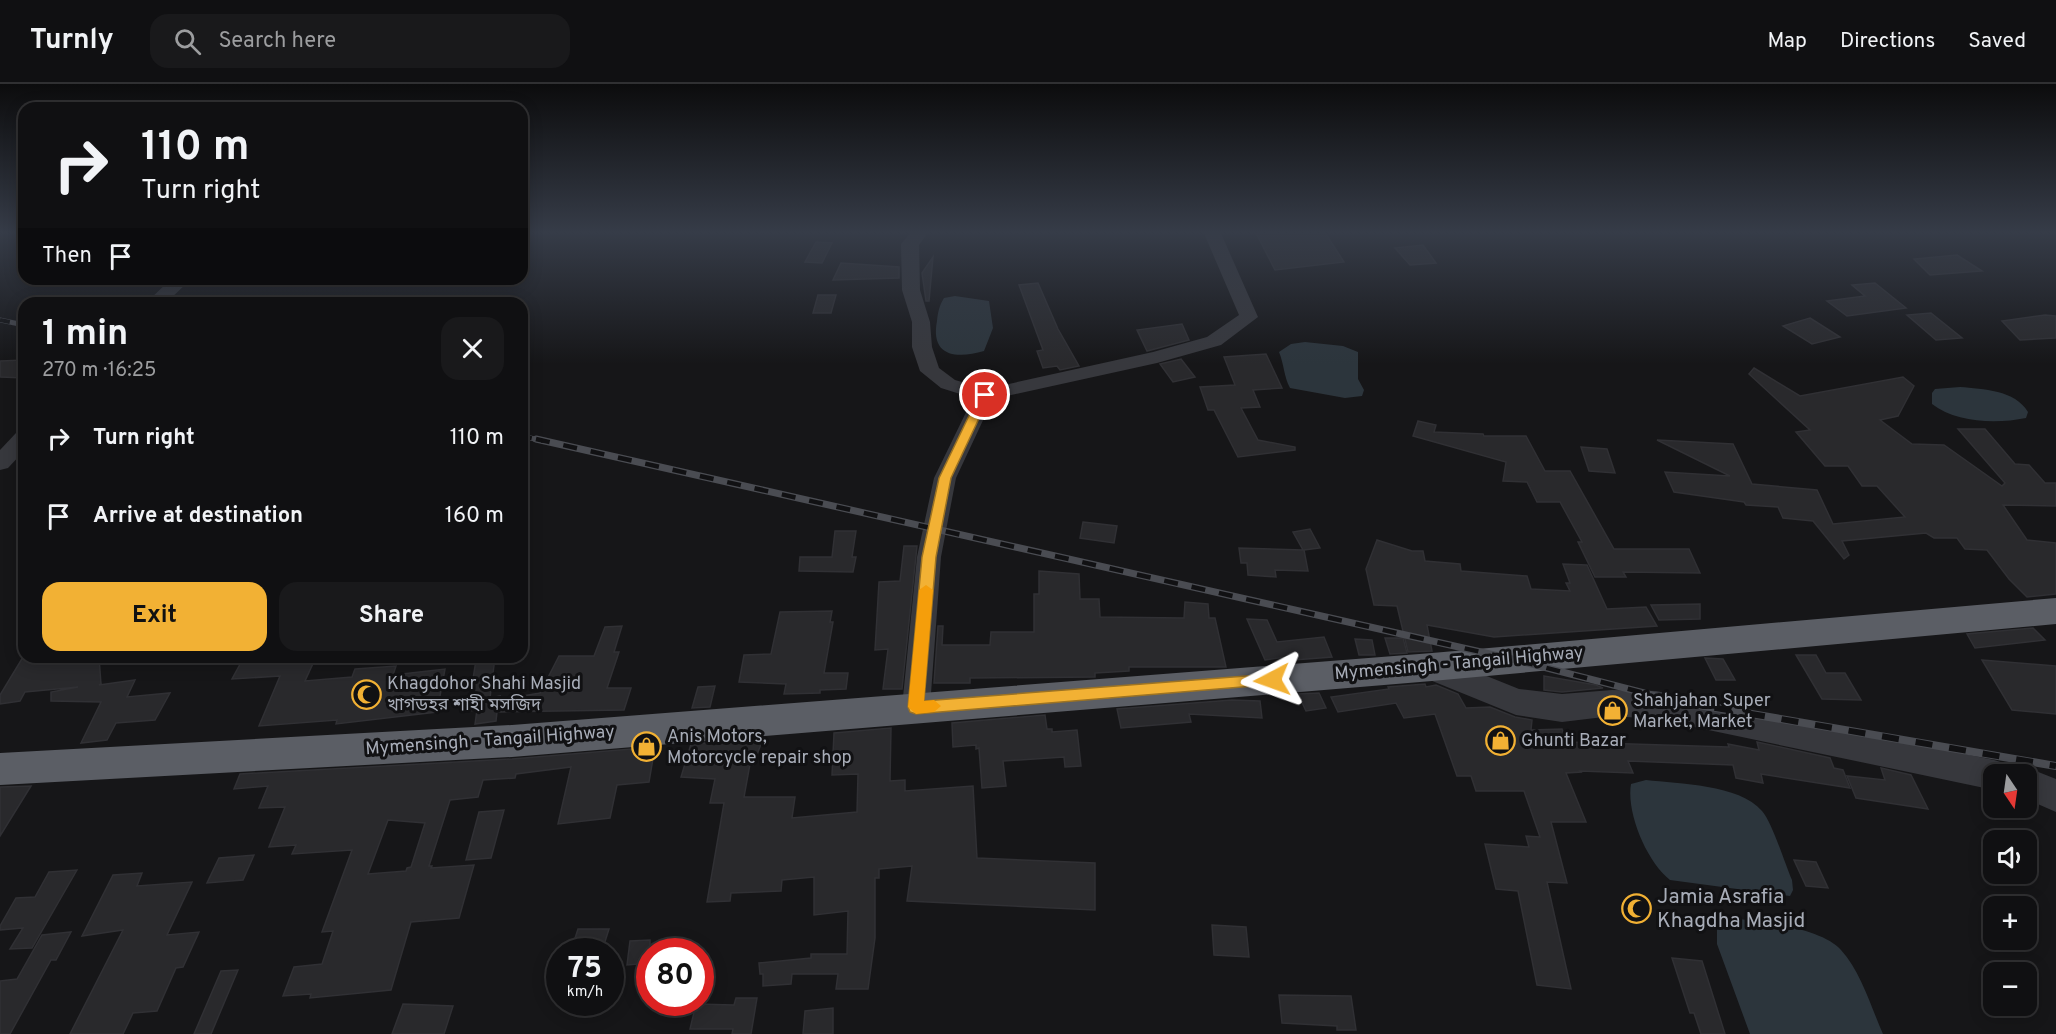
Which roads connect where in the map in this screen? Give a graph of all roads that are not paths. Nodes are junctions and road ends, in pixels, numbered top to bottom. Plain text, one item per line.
1 (911, 275) edge
2 (1231, 275) edge
3 (175, 285) edge
4 (162, 297) edge
5 (985, 395) junction
6 (18, 444) edge
7 (0, 463) edge
8 (2056, 611) edge
9 (1432, 668) junction
10 (916, 707) junction
11 (0, 769) edge
12 (1983, 773) edge
13 (2037, 787) edge
14 (2056, 796) edge

1 - 5 street
2 - 5 street
3 - 4 street
5 - 10 street
6 - 7 street
8 - 9 highway, Mymensingh - Tangail Highway
9 - 10 highway, Mymensingh - Tangail Highway
9 - 12 street
10 - 11 highway, Mymensingh - Tangail Highway
13 - 14 street

